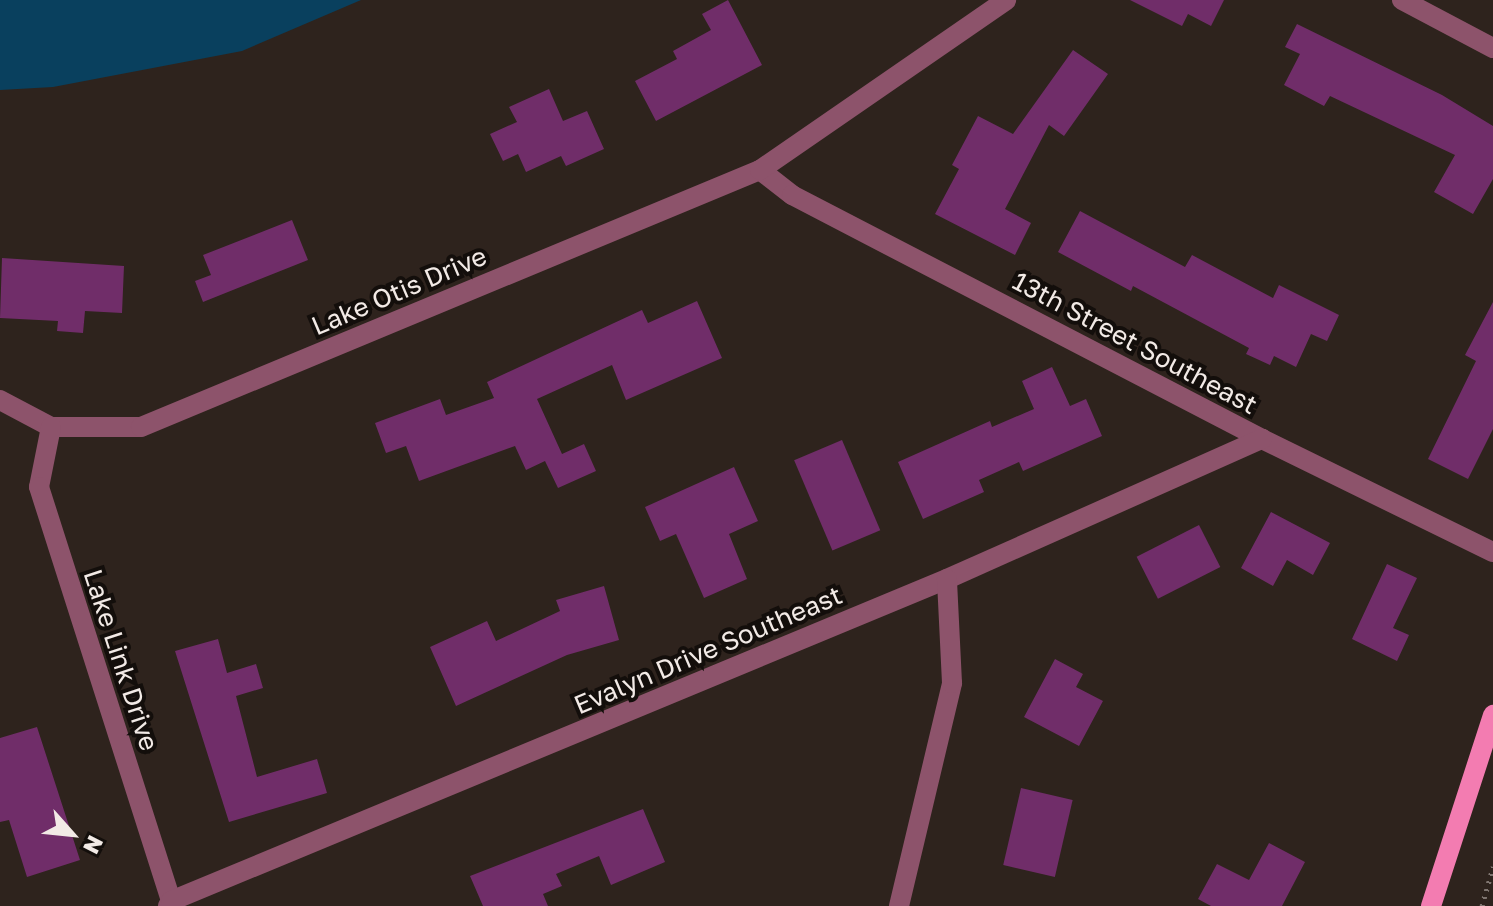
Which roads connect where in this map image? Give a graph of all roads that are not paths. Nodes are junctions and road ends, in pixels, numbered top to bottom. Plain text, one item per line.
1 (1006, 0) edge
2 (1402, 0) edge
3 (1493, 48) edge
4 (760, 170) junction
5 (0, 400) edge
6 (51, 427) junction
7 (1262, 439) junction
8 (1493, 552) edge
9 (947, 579) junction
10 (1493, 715) edge
11 (170, 903) edge
12 (899, 906) edge
13 (1431, 906) edge

1 - 4 street, Lake Otis Drive
2 - 3 street
4 - 6 street, Lake Otis Drive
4 - 7 street, 13th Street Southeast
5 - 6 street
6 - 11 street, Lake Link Drive
7 - 8 street, 13th Street Southeast
7 - 9 street, Evalyn Drive Southeast
9 - 11 street, Evalyn Drive Southeast
9 - 12 street
10 - 13 main road

